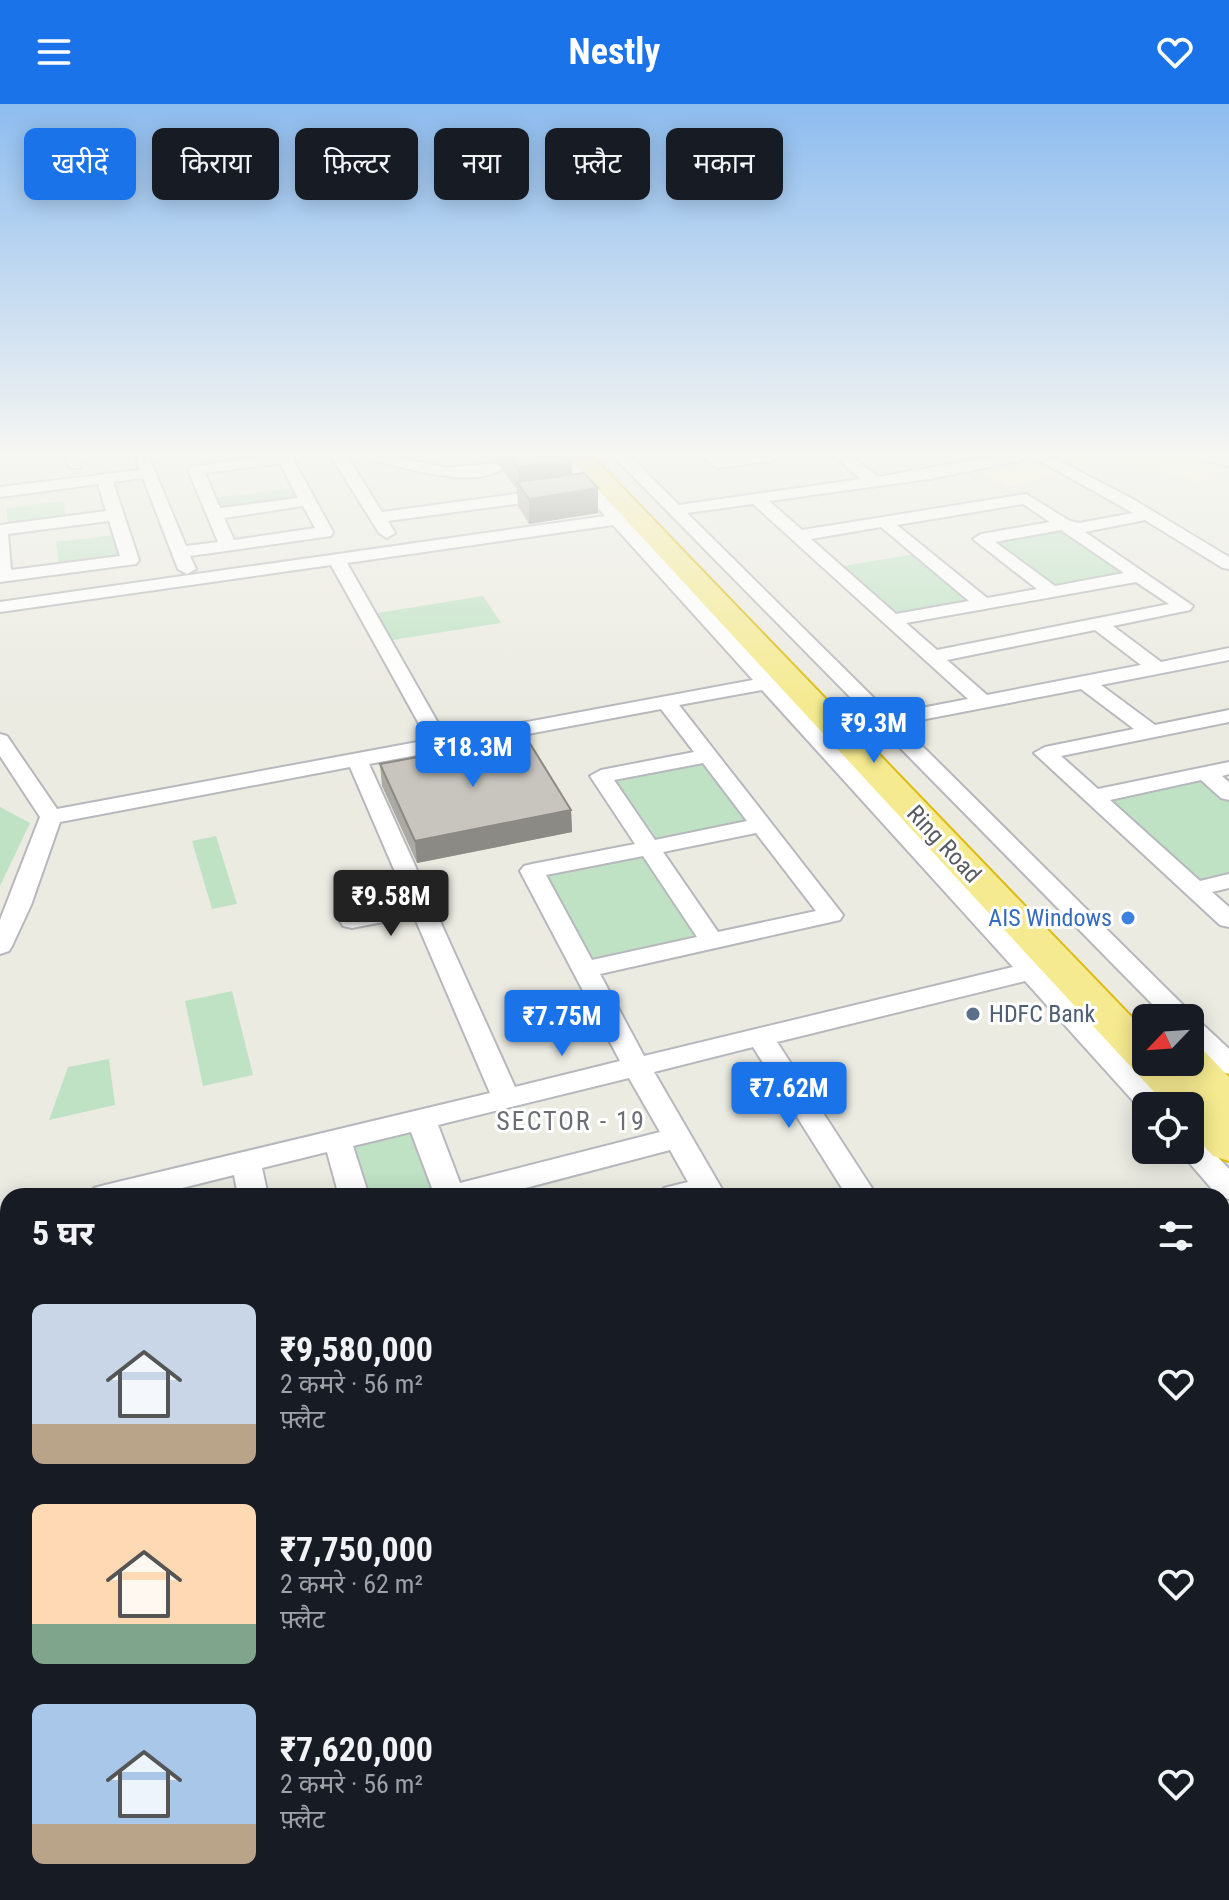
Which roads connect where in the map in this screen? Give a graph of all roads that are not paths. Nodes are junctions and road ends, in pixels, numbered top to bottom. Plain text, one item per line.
1 (0, 540) edge
2 (83, 540) edge
3 (123, 540) edge
4 (175, 540) edge
5 (226, 540) edge
6 (272, 540) edge
7 (391, 540) edge
8 (470, 540) edge
9 (637, 540) edge
10 (669, 540) edge
11 (671, 540) edge
12 (706, 540) edge
13 (802, 540) edge
14 (906, 540) edge
15 (982, 540) edge
16 (1086, 540) edge
17 (1189, 540) edge
18 (228, 545) junction
19 (397, 550) junction
20 (680, 550) junction
21 (180, 552) junction
22 (49, 556) junction
23 (336, 559) junction
24 (1229, 564) edge
25 (1, 569) edge
26 (1139, 576) junction
27 (191, 579) junction
28 (1051, 591) junction
29 (984, 604) junction
30 (0, 607) edge
31 (892, 620) junction
32 (1098, 623) junction
33 (1229, 654) edge
34 (933, 657) junction
35 (1157, 668) junction
36 (1085, 682) junction
37 (767, 683) junction
38 (666, 702) junction
39 (983, 702) junction
40 (1229, 716) edge
41 (885, 721) junction
42 (1151, 732) junction
43 (0, 740) edge
44 (440, 744) junction
45 (708, 756) junction
46 (357, 760) junction
47 (1229, 768) edge
48 (1205, 773) junction
49 (1229, 793) edge
50 (1093, 797) junction
51 (51, 817) junction
52 (762, 825) junction
53 (649, 848) junction
54 (1229, 881) edge
55 (1195, 889) junction
56 (421, 907) junction
57 (1229, 920) edge
58 (352, 921) dead end
59 (712, 941) junction
60 (0, 946) edge
61 (585, 969) junction
62 (1031, 971) junction
63 (1133, 1004) edge
64 (1167, 1004) edge
65 (760, 1037) junction
66 (1132, 1042) edge
67 (1204, 1047) edge
68 (637, 1067) junction
69 (1221, 1071) edge
70 (1164, 1076) edge
71 (1141, 1092) edge
72 (506, 1098) junction
73 (421, 1119) junction
74 (678, 1138) junction
75 (337, 1139) junction
76 (1229, 1145) edge
77 (1204, 1160) edge
78 (246, 1162) junction
79 (533, 1186) edge
80 (138, 1188) edge
81 (251, 1188) edge
82 (352, 1188) edge
83 (449, 1188) edge
84 (707, 1188) edge
85 (857, 1188) edge
86 (1229, 1188) edge

1 - 25 street
2 - 22 street
3 - 22 street
4 - 21 street
5 - 18 street
6 - 18 street
7 - 19 street
8 - 19 street
9 - 37 street
10 - 20 highway, Ring Road
11 - 20 highway, Ring Road
12 - 41 street
13 - 31 street
14 - 29 street
15 - 28 street
16 - 26 street
17 - 24 street
18 - 21 street
19 - 23 street
20 - 63 highway, Ring Road
20 - 66 highway, Ring Road
21 - 27 street
22 - 25 street
23 - 27 street
23 - 44 street
26 - 28 street
26 - 32 street
27 - 30 street
28 - 29 street
29 - 31 street
31 - 34 street
32 - 34 street
32 - 35 street
33 - 35 street
34 - 39 street
35 - 36 street
36 - 39 street
36 - 42 street
37 - 38 street
37 - 62 street
38 - 44 street
38 - 45 street
39 - 41 street
40 - 42 street
41 - 64 street
42 - 50 street
43 - 51 street
44 - 46 street
45 - 52 street
45 - 53 street
46 - 51 street
46 - 56 street
47 - 48 street
48 - 49 street
48 - 50 street
50 - 55 street
51 - 60 street
52 - 53 street
52 - 59 street
53 - 59 street
53 - 61 street
54 - 55 street
55 - 57 street
56 - 58 street
56 - 72 street
59 - 61 street
61 - 68 street
62 - 65 street
62 - 71 street
65 - 68 street
65 - 85 street
67 - 69 street
68 - 72 street
68 - 74 street
70 - 76 highway
72 - 73 street
73 - 75 street
73 - 83 street
74 - 79 street
74 - 84 street
75 - 78 street
75 - 82 street
77 - 86 street
78 - 80 street
78 - 81 street

